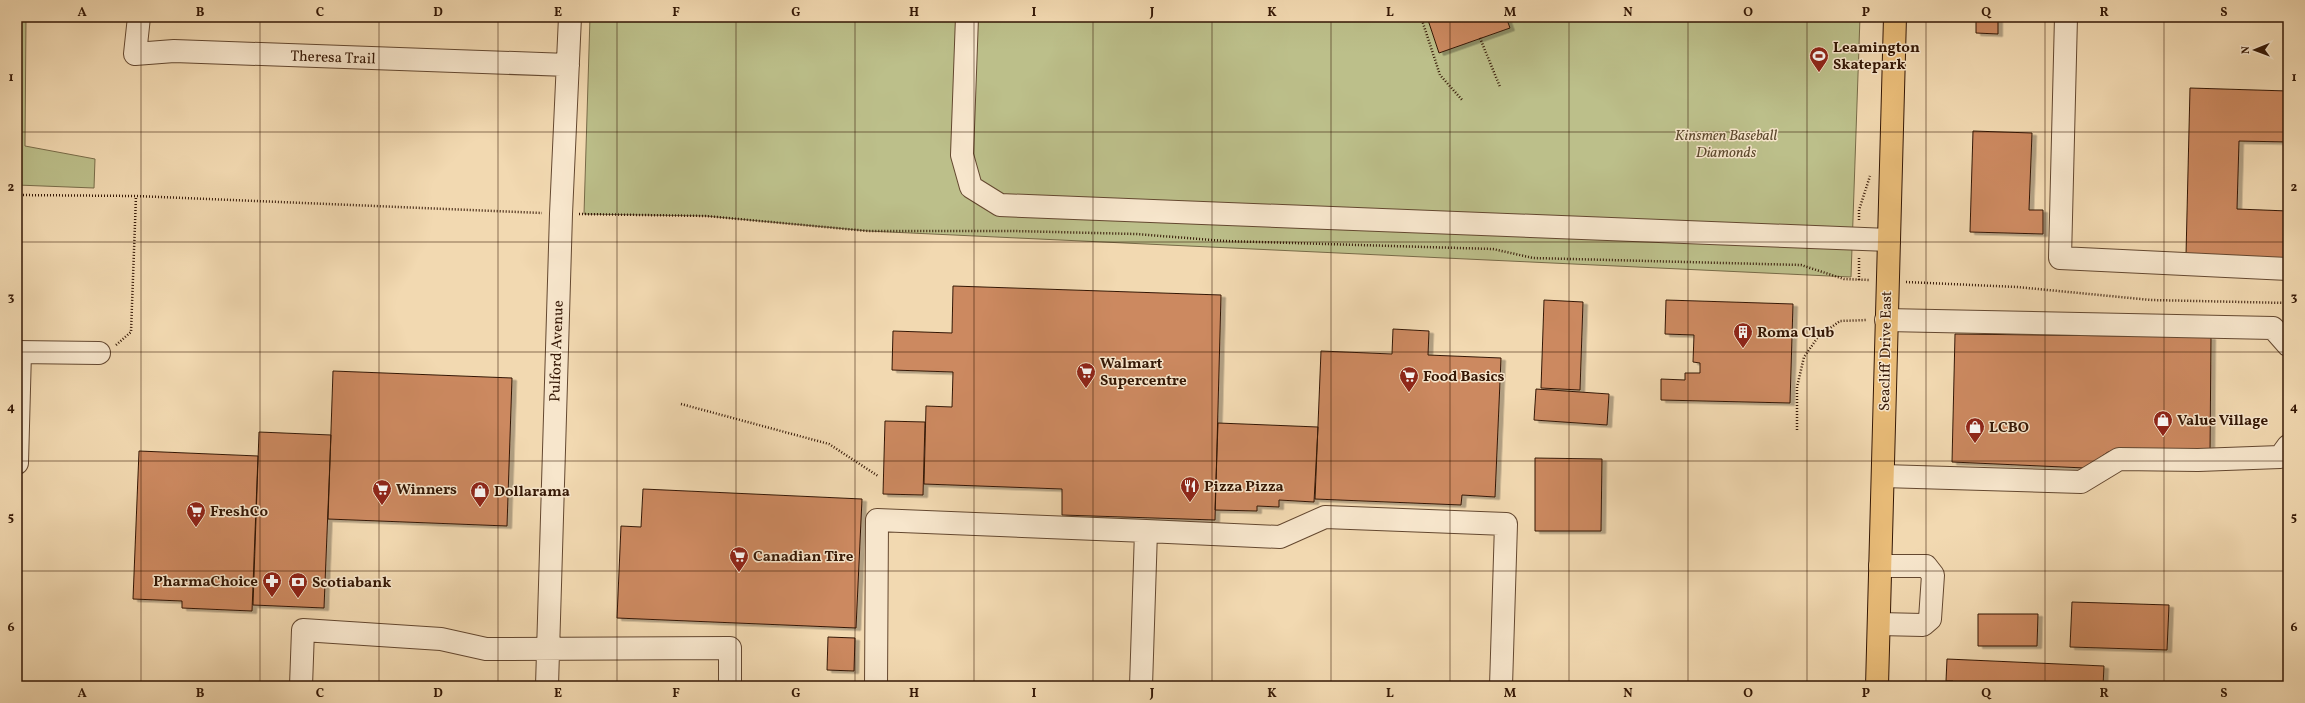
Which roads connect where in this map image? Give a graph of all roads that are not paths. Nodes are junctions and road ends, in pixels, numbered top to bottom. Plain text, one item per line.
1 (139, 17) edge
2 (570, 17) edge
3 (967, 17) edge
4 (1896, 17) edge
5 (2066, 17) edge
6 (568, 65) junction
7 (1889, 240) junction
8 (2288, 269) edge
9 (1886, 320) junction
10 (2288, 345) edge
11 (19, 352) edge
12 (99, 354) road end
13 (2288, 446) edge
14 (17, 463) edge
15 (1883, 476) junction
16 (1146, 531) junction
17 (1880, 566) junction
18 (1879, 624) junction
19 (547, 649) junction
20 (301, 686) edge
21 (547, 686) edge
22 (730, 686) edge
23 (876, 686) edge
24 (1141, 686) edge
25 (1501, 686) edge
26 (1877, 686) edge

1 - 6 street, Theresa Trail
2 - 6 street, Pulford Avenue
3 - 7 street
4 - 7 main road, Seacliff Drive East
5 - 8 street
6 - 19 street, Pulford Avenue
7 - 9 main road, Seacliff Drive East
9 - 10 street
9 - 15 main road, Seacliff Drive East
11 - 12 street
11 - 14 street
13 - 15 street
15 - 17 main road, Seacliff Drive East
16 - 23 street
16 - 24 street
16 - 25 street
17 - 18 main road, Seacliff Drive East
17 - 18 street
18 - 26 main road, Seacliff Drive East
19 - 20 street
19 - 21 street, Pulford Avenue
19 - 22 street

